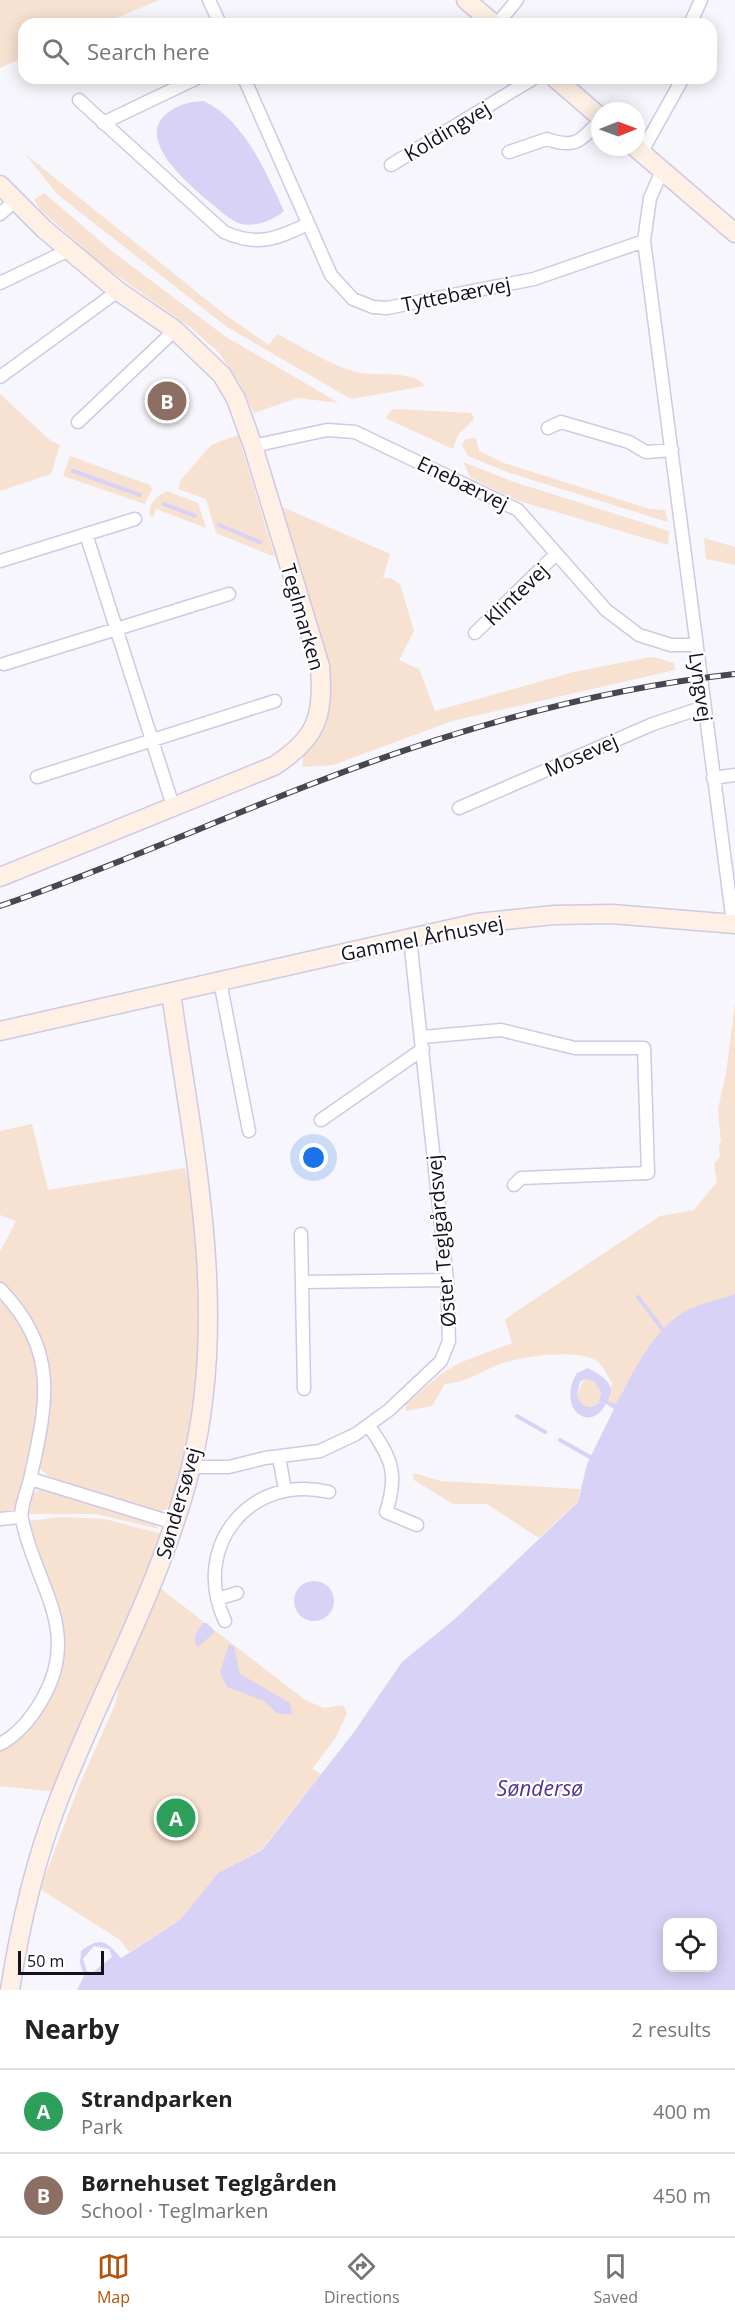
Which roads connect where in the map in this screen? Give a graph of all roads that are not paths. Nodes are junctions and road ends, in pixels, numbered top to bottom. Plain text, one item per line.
1 (209, 0) edge
2 (466, 0) edge
3 (517, 0) edge
4 (701, 0) edge
5 (217, 18) edge
6 (488, 18) edge
7 (501, 18) edge
8 (693, 18) edge
9 (184, 84) edge
10 (246, 84) edge
11 (524, 84) edge
12 (562, 84) edge
13 (679, 84) edge
14 (79, 100) dead end
15 (591, 110) edge
16 (102, 123) junction
17 (591, 130) edge
18 (645, 139) edge
19 (509, 152) dead end
20 (645, 156) edge
21 (391, 165) dead end
22 (662, 171) junction
23 (0, 185) edge
24 (15, 201) junction
25 (0, 214) edge
26 (308, 224) junction
27 (735, 233) edge
28 (644, 241) junction
29 (69, 250) junction
30 (0, 284) edge
31 (118, 291) junction
32 (175, 330) junction
33 (0, 377) edge
34 (78, 423) dead end
35 (548, 428) dead end
36 (253, 446) junction
37 (672, 450) junction
38 (135, 519) dead end
39 (86, 534) junction
40 (556, 554) junction
41 (0, 561) edge
42 (229, 594) dead end
43 (116, 628) junction
44 (475, 633) dead end
45 (696, 645) junction
46 (4, 664) dead end
47 (275, 701) dead end
48 (704, 707) junction
49 (152, 741) junction
50 (735, 775) edge
51 (37, 777) dead end
52 (713, 778) junction
53 (173, 806) junction
54 (459, 808) dead end
55 (0, 877) edge
56 (734, 923) edge
57 (410, 939) junction
58 (219, 981) junction
59 (171, 993) junction
60 (0, 1031) edge
61 (422, 1043) junction
62 (321, 1120) dead end
63 (249, 1131) dead end
64 (514, 1185) dead end
65 (301, 1234) dead end
66 (447, 1280) junction
67 (302, 1282) junction
68 (0, 1289) edge
69 (304, 1389) dead end
70 (369, 1426) junction
71 (279, 1457) junction
72 (191, 1467) junction
73 (31, 1479) junction
74 (285, 1490) junction
75 (329, 1492) dead end
76 (21, 1517) junction
77 (0, 1519) edge
78 (174, 1523) junction
79 (417, 1525) dead end
80 (237, 1593) dead end
81 (217, 1599) junction
82 (225, 1621) dead end
83 (0, 1744) edge
84 (10, 1990) edge

1 - 5 street
2 - 6 street
3 - 7 street
4 - 8 street
9 - 16 street
10 - 26 street, Tyttebærvej
11 - 21 street, Koldingvej
12 - 15 street
13 - 18 street
14 - 16 street
16 - 26 street
17 - 19 street
20 - 22 street
22 - 27 street
22 - 28 street, Lyngvej
23 - 24 street, Teglmarken
24 - 25 street
24 - 29 street, Teglmarken
26 - 28 street, Tyttebærvej
28 - 37 street, Lyngvej
29 - 30 street
29 - 31 street, Teglmarken
31 - 32 street, Teglmarken
31 - 33 street
32 - 34 street
32 - 36 street, Teglmarken
35 - 37 street
36 - 40 street, Enebærvej
36 - 53 street, Teglmarken
37 - 45 street, Lyngvej
38 - 39 street
39 - 41 street
39 - 43 street
40 - 44 street, Klintevej
40 - 45 street, Enebærvej
42 - 43 street
43 - 46 street
43 - 49 street
45 - 48 street, Lyngvej
47 - 49 street
48 - 52 street, Lyngvej
48 - 54 street, Mosevej
49 - 51 street
49 - 53 street
50 - 52 street
52 - 56 street, Lyngvej
53 - 55 street, Teglmarken
56 - 57 street, Gammel Århusvej
57 - 58 street, Gammel Århusvej
57 - 61 street, Øster Teglgårdsvej
58 - 59 street, Gammel Århusvej
58 - 63 street
59 - 60 street, Gammel Århusvej
59 - 72 street, Søndersøvej
61 - 62 street
61 - 64 street
61 - 66 street, Øster Teglgårdsvej
65 - 67 street
66 - 67 street
66 - 70 street, Øster Teglgårdsvej
67 - 69 street
68 - 73 street
70 - 71 street, Øster Teglgårdsvej
70 - 79 street
71 - 72 street, Øster Teglgårdsvej
71 - 74 street
72 - 78 street, Søndersøvej
73 - 76 street
73 - 78 street
74 - 75 street
74 - 81 street
76 - 77 street
76 - 83 street
78 - 84 street, Søndersøvej
80 - 81 street
81 - 82 street

